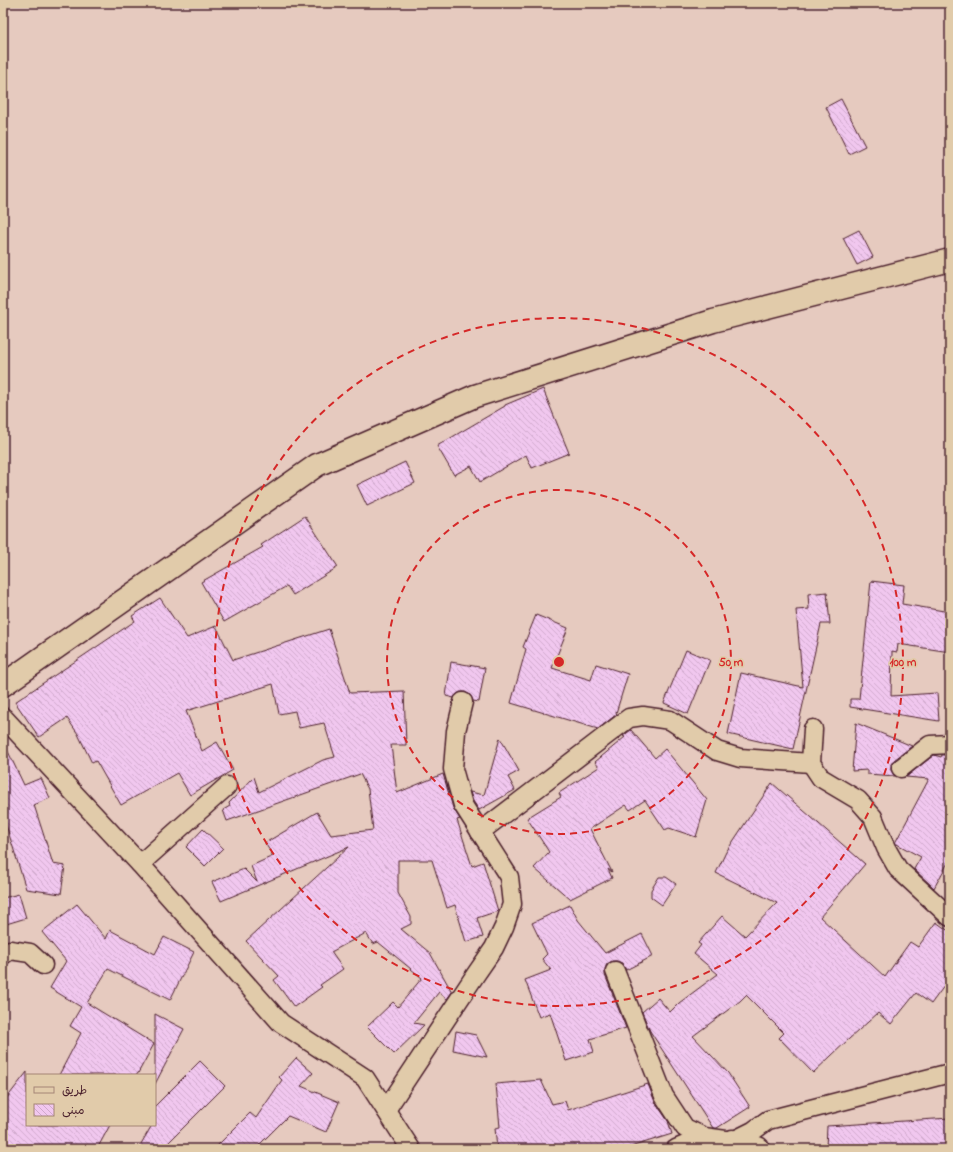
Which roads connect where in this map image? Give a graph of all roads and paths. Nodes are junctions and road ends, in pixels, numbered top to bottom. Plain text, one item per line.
1 (950, 260) edge
2 (3, 685) edge
3 (463, 702) dead end
4 (3, 717) edge
5 (813, 729) dead end
6 (950, 744) edge
7 (811, 763) junction
8 (901, 768) dead end
9 (226, 786) dead end
10 (480, 832) junction
11 (140, 864) junction
12 (950, 917) edge
13 (3, 954) edge
14 (43, 965) dead end
15 (615, 971) dead end
16 (948, 1072) edge
17 (386, 1110) junction
18 (704, 1138) junction
19 (730, 1145) edge
20 (411, 1149) edge
21 (676, 1149) edge
22 (758, 1149) edge

1 - 2 street
3 - 10 street
4 - 11 street
5 - 7 street
6 - 8 street
7 - 10 street
7 - 12 street
9 - 11 street
10 - 17 street
11 - 17 street
13 - 14 street
15 - 18 street
16 - 19 street
17 - 20 street
18 - 19 street
18 - 21 street
19 - 22 street

